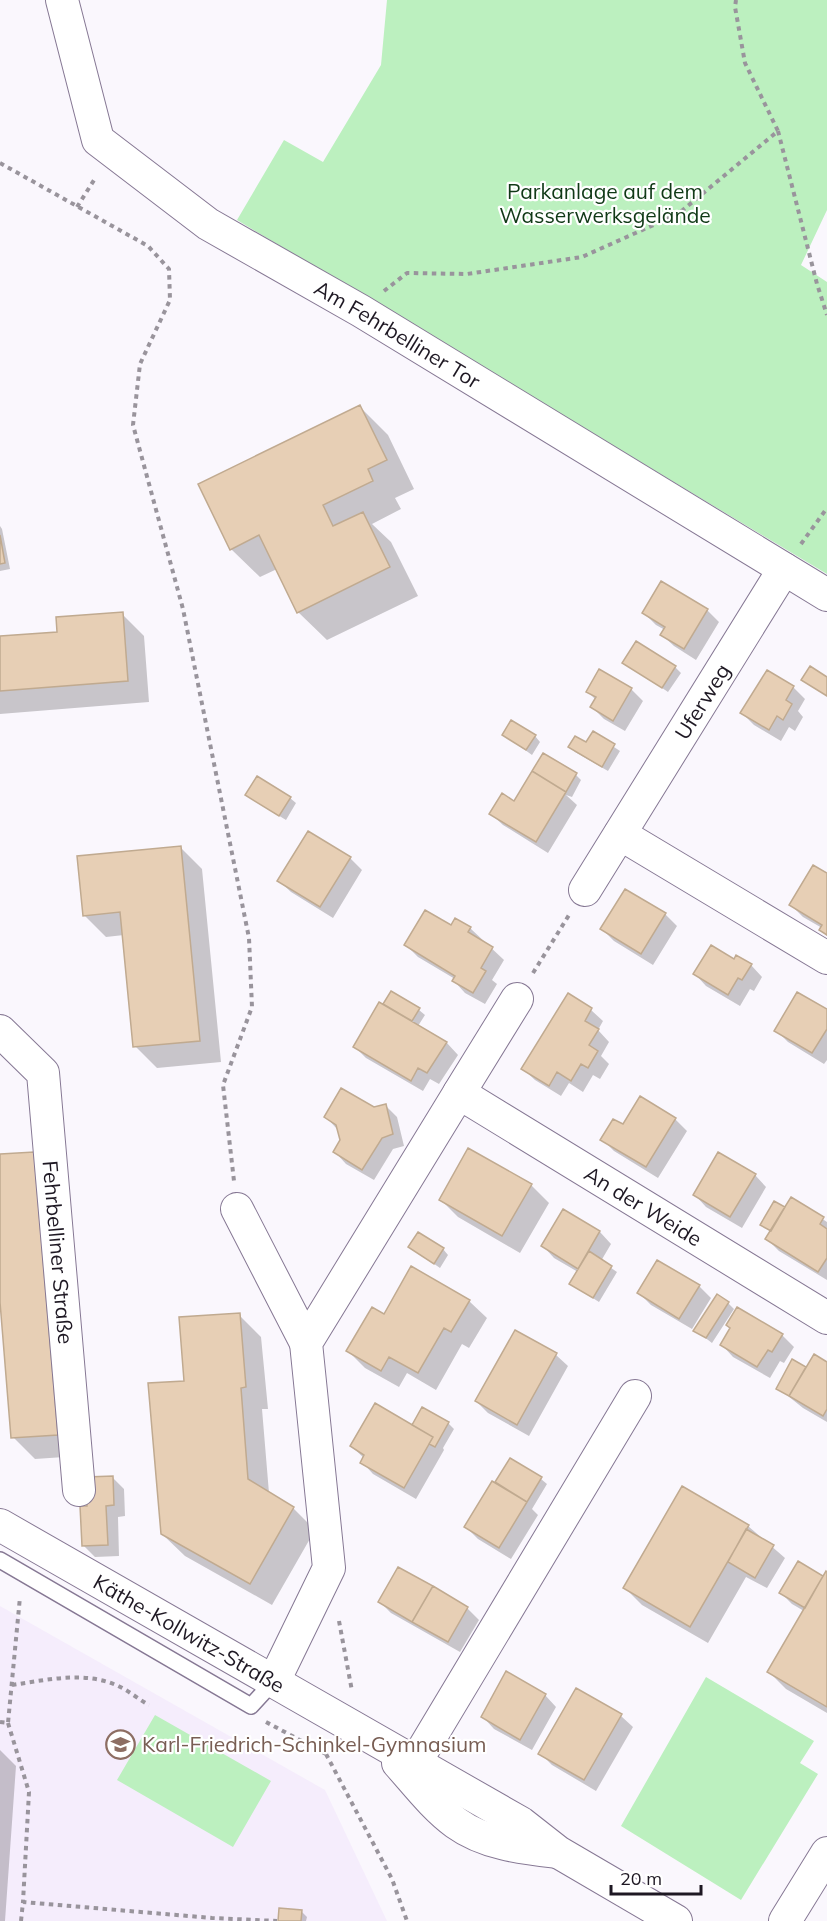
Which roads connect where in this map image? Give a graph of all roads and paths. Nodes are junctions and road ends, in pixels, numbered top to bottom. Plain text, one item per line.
1 (62, 0) edge
2 (736, 0) edge
3 (778, 131) junction
4 (0, 163) edge
5 (361, 311) junction
6 (827, 315) edge
7 (827, 508) edge
8 (784, 569) junction
9 (827, 595) edge
10 (620, 834) junction
11 (585, 890) joint
12 (827, 958) edge
13 (517, 999) joint
14 (0, 1031) edge
15 (459, 1093) junction
16 (237, 1209) joint
17 (827, 1318) edge
18 (306, 1343) junction
19 (636, 1396) dead end
20 (79, 1490) dead end
21 (0, 1525) edge
22 (0, 1560) edge
23 (329, 1568) junction
24 (21, 1588) dead end
25 (274, 1681) junction
26 (12, 1685) junction
27 (353, 1698) dead end
28 (149, 1705) dead end
29 (0, 1722) edge
30 (8, 1723) junction
31 (378, 1741) junction
32 (326, 1754) dead end
33 (415, 1763) junction
34 (558, 1852) junction
35 (827, 1853) edge
36 (22, 1902) junction
37 (212, 1920) edge
38 (21, 1921) edge
39 (277, 1921) edge
40 (407, 1921) edge
41 (676, 1921) edge
42 (785, 1921) edge

1 - 5 street, Am Fehrbelliner Tor
2 - 3 path
3 - 5 path
3 - 6 path
4 - 16 path
5 - 8 street, Am Fehrbelliner Tor
7 - 8 path
8 - 9 street, Am Fehrbelliner Tor
8 - 10 street, Uferweg
10 - 11 street, Uferweg
10 - 12 street
11 - 13 path
13 - 15 street
14 - 20 street, Fehrbelliner Straße
15 - 17 street, An der Weide
15 - 18 street
16 - 18 street
18 - 23 street
19 - 33 street
21 - 25 street, Käthe-Kollwitz-Straße
22 - 25 lane
23 - 25 street
23 - 27 path
24 - 26 path
25 - 31 street, Käthe-Kollwitz-Straße
26 - 28 path
26 - 30 path
29 - 30 path
30 - 36 path
31 - 33 street, Käthe-Kollwitz-Straße
31 - 34 street, Käthe-Kollwitz-Straße
32 - 40 path
33 - 34 street, Käthe-Kollwitz-Straße
34 - 41 street, Käthe-Kollwitz-Straße
35 - 42 street
36 - 37 path
36 - 38 path
37 - 39 path

